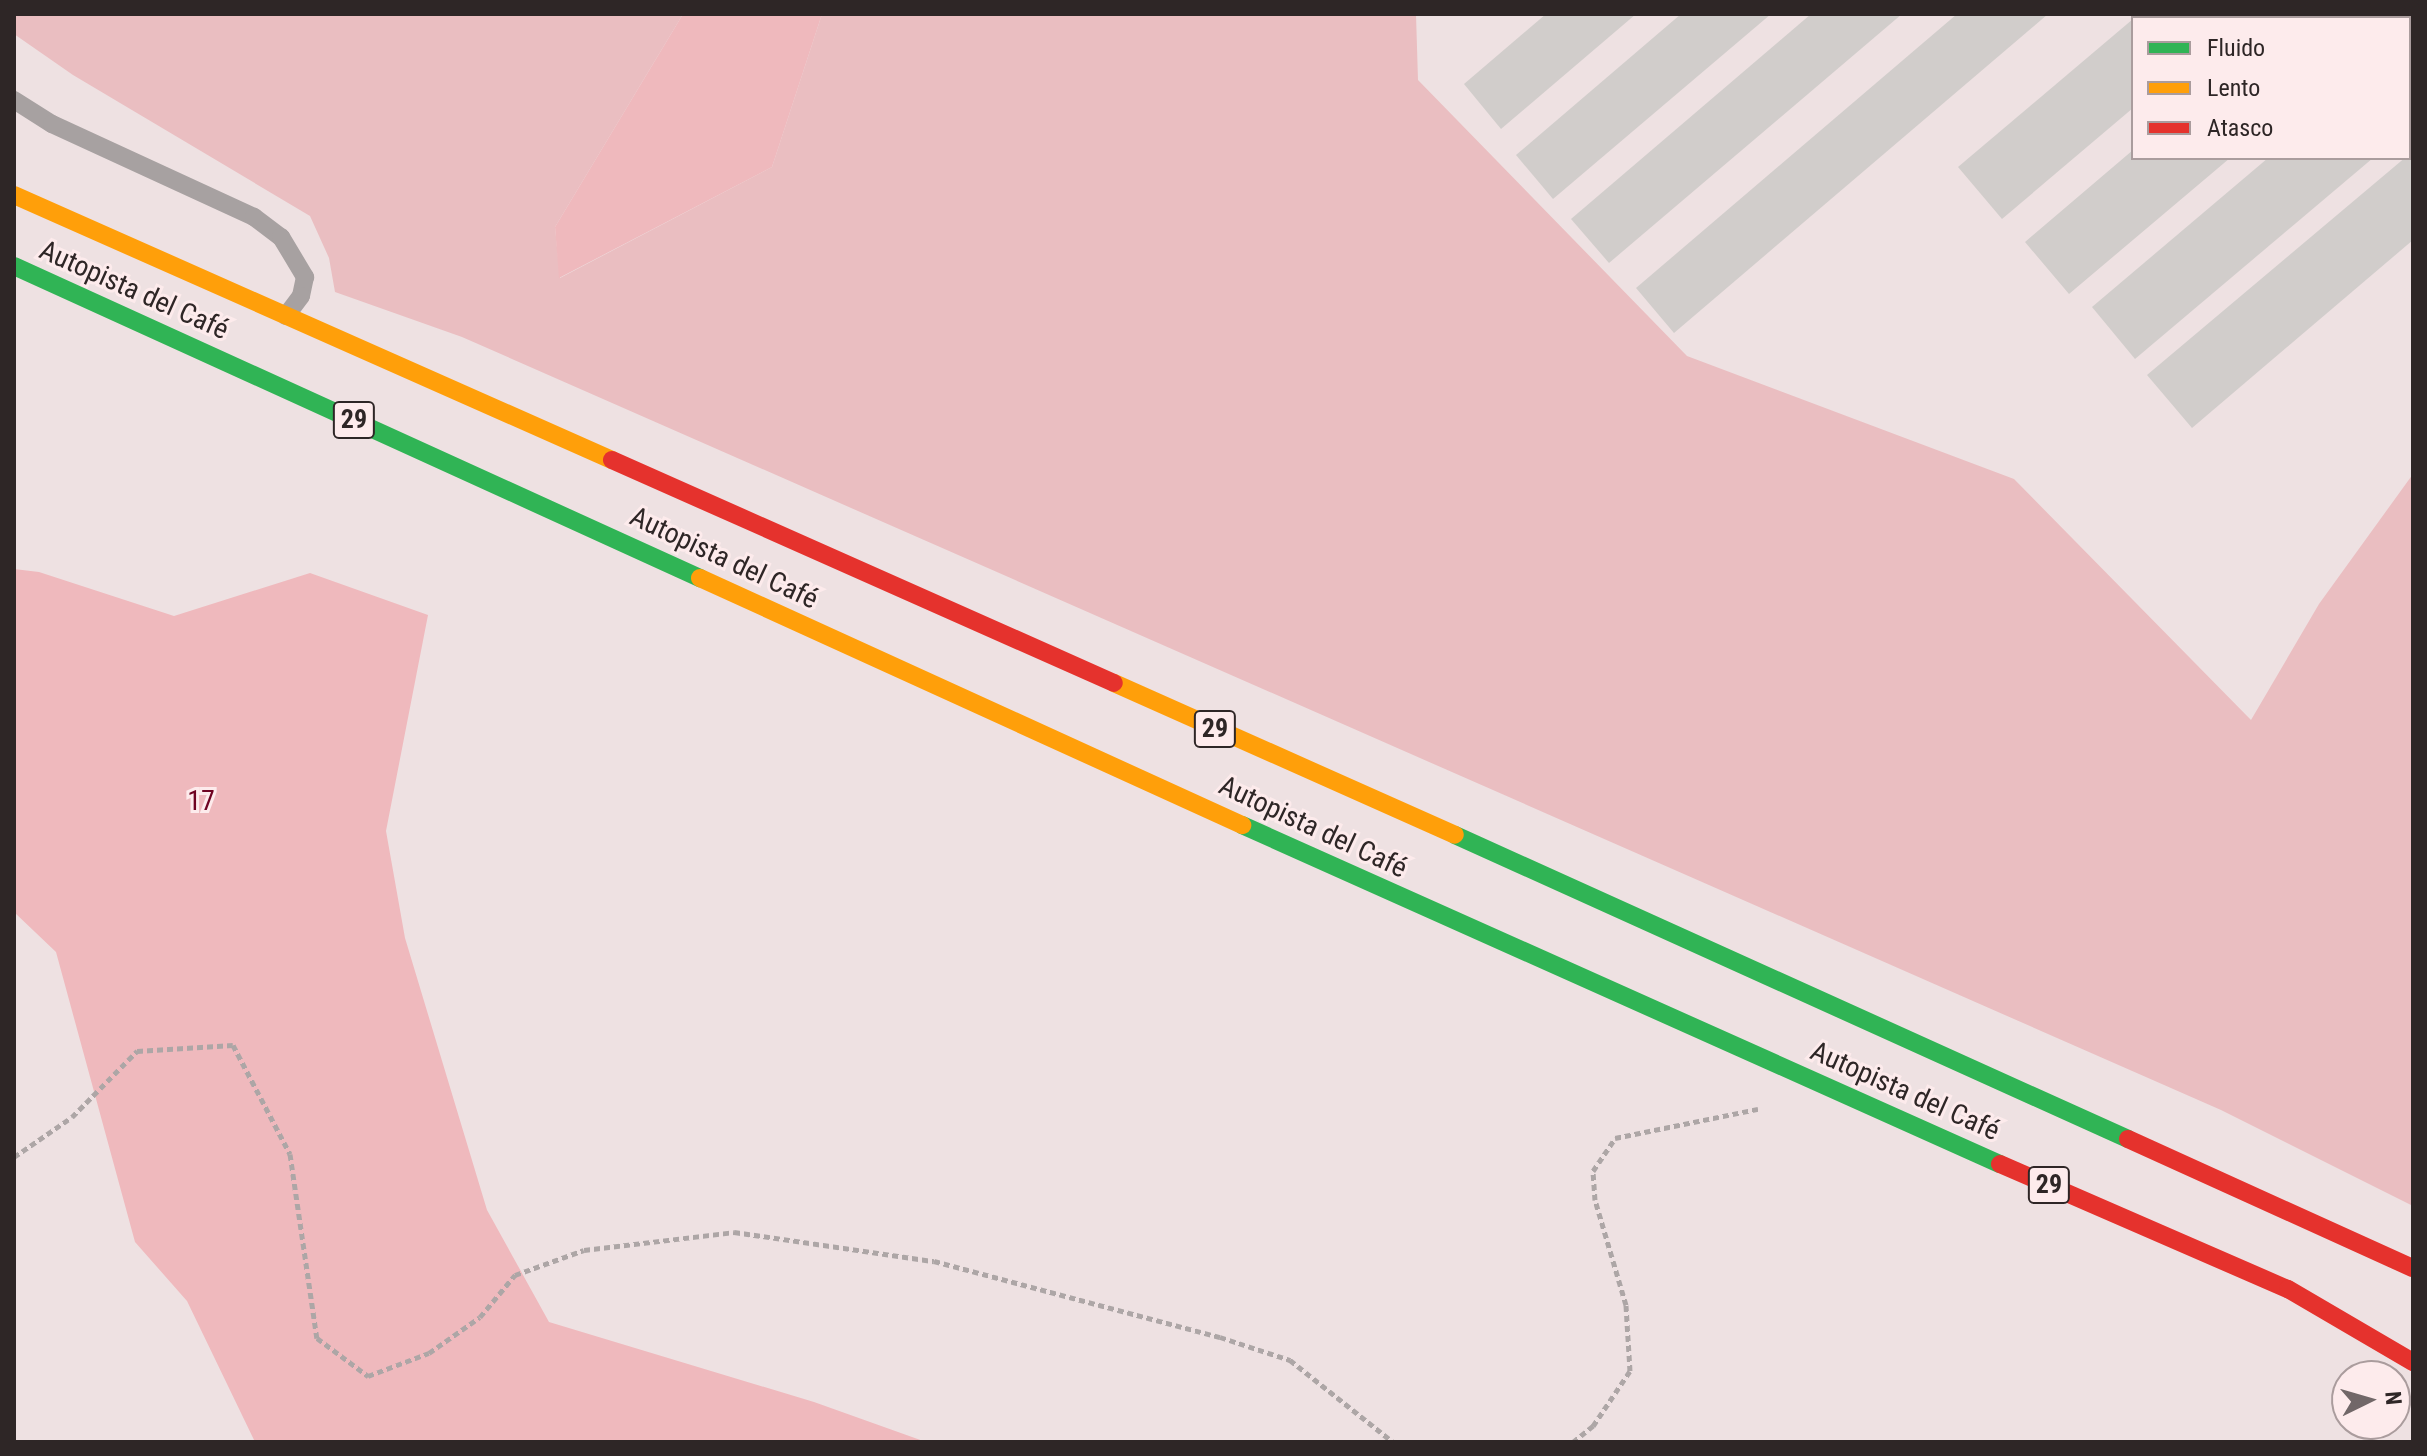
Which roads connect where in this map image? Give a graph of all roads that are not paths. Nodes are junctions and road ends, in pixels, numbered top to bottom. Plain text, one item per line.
1 (14, 100) edge
2 (14, 195) edge
3 (14, 266) edge
4 (284, 318) junction
5 (2413, 1268) edge
6 (2413, 1362) edge

1 - 4 lane
2 - 4 highway, Autopista del Café / 29
3 - 6 highway, Autopista del Café / 29
4 - 5 highway, Autopista del Café / 29

